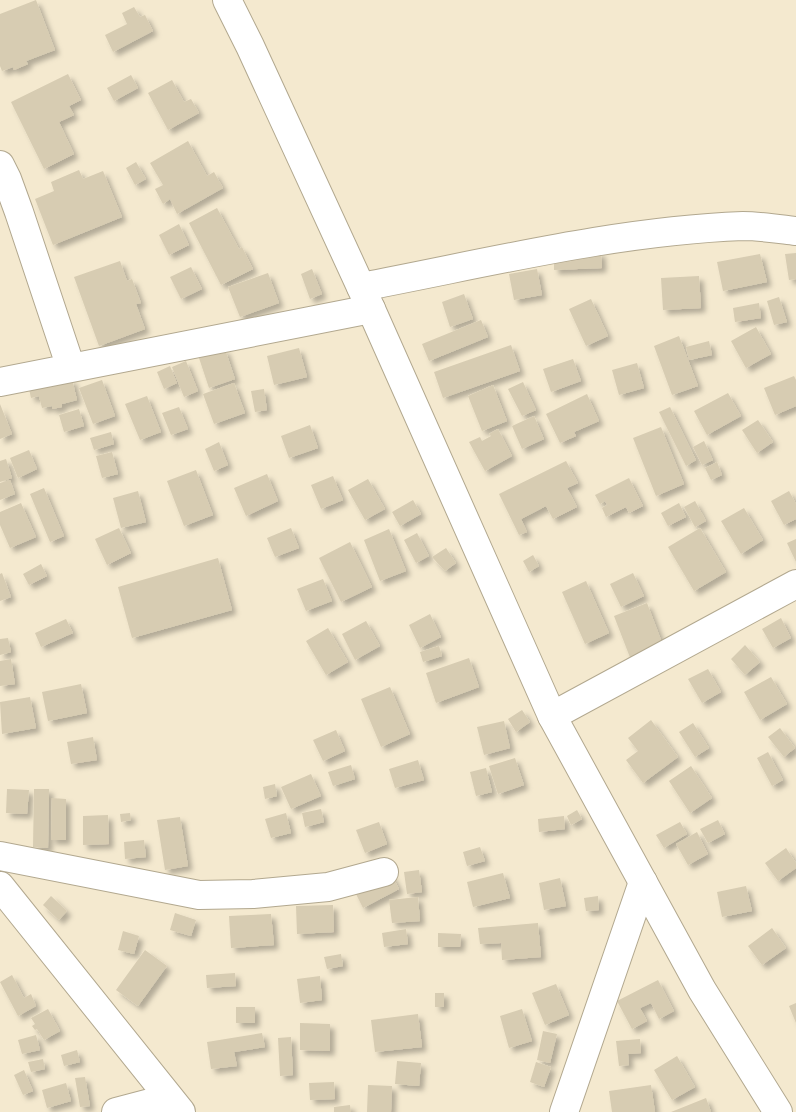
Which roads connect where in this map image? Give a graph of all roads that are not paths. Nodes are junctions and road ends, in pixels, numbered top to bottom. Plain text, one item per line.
1 (227, 0) edge
2 (0, 165) edge
3 (796, 230) edge
4 (366, 298) junction
5 (71, 368) junction
6 (0, 382) edge
7 (796, 584) edge
8 (552, 716) junction
9 (0, 856) edge
10 (384, 872) dead end
11 (643, 882) junction
12 (0, 886) edge
13 (175, 1105) edge
14 (116, 1112) edge
15 (564, 1112) edge
16 (778, 1112) edge

1 - 4 street
2 - 5 street
3 - 4 street
4 - 5 street
4 - 8 street
5 - 6 street
7 - 8 street
8 - 11 street
9 - 10 street
11 - 15 street
11 - 16 street
12 - 13 street
13 - 14 street

